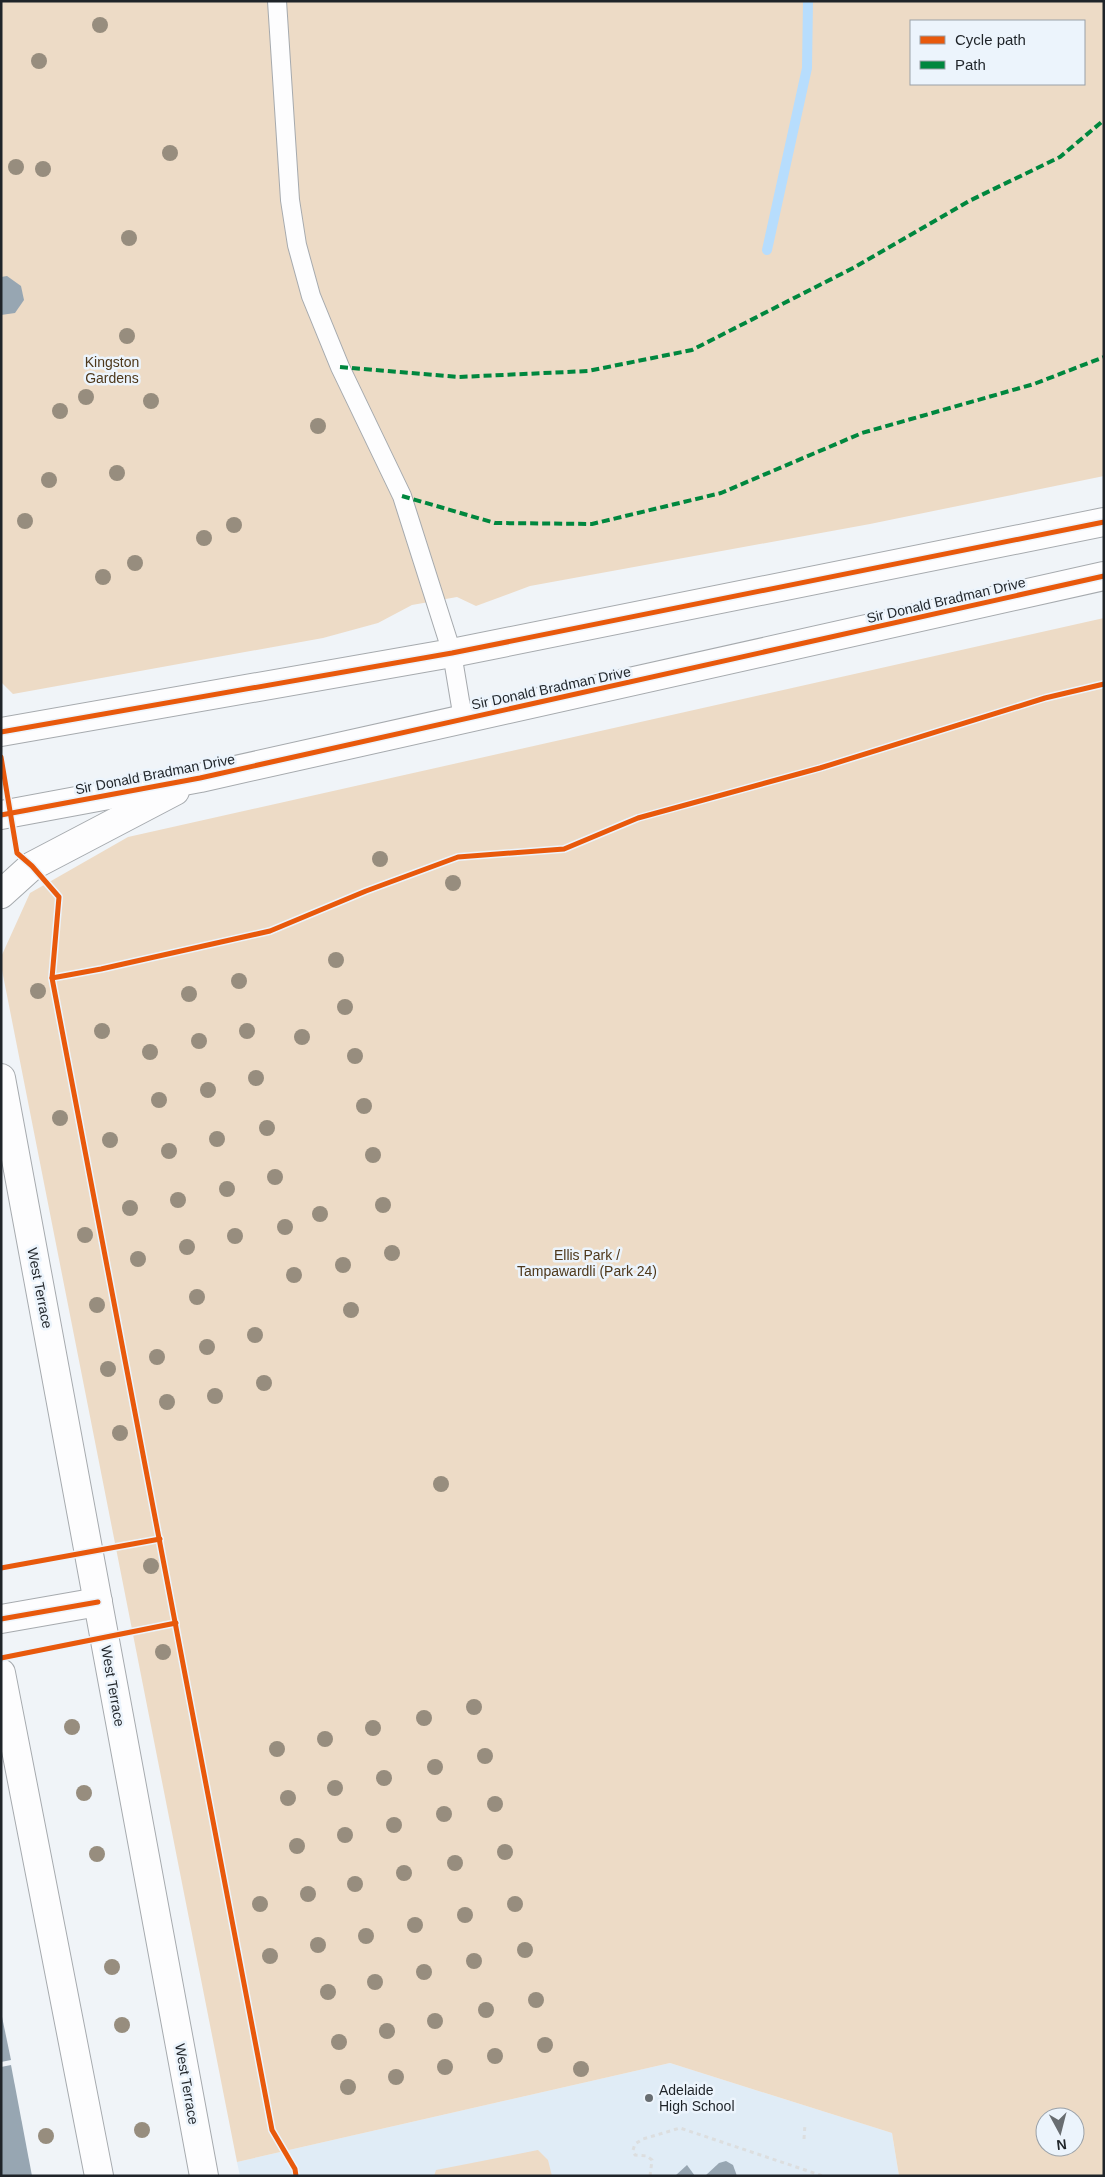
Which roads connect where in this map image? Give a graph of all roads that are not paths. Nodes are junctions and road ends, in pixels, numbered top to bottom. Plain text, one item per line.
1 (277, 1) edge
2 (1104, 522) edge
3 (1104, 576) edge
4 (452, 653) junction
5 (463, 719) junction
6 (1, 732) edge
7 (200, 778) junction
8 (1, 814) edge
9 (1, 894) edge
10 (1, 1078) edge
11 (98, 1602) junction
12 (1, 1619) edge
13 (1, 1673) edge
14 (99, 2176) edge
15 (204, 2176) edge

1 - 4 lane
2 - 4 main road
3 - 5 main road, Sir Donald Bradman Drive
4 - 5 lane
4 - 6 main road
5 - 7 main road, Sir Donald Bradman Drive
7 - 8 main road, Sir Donald Bradman Drive
7 - 9 main road
10 - 11 main road, West Terrace
11 - 12 main road
11 - 15 main road, West Terrace
13 - 14 main road

